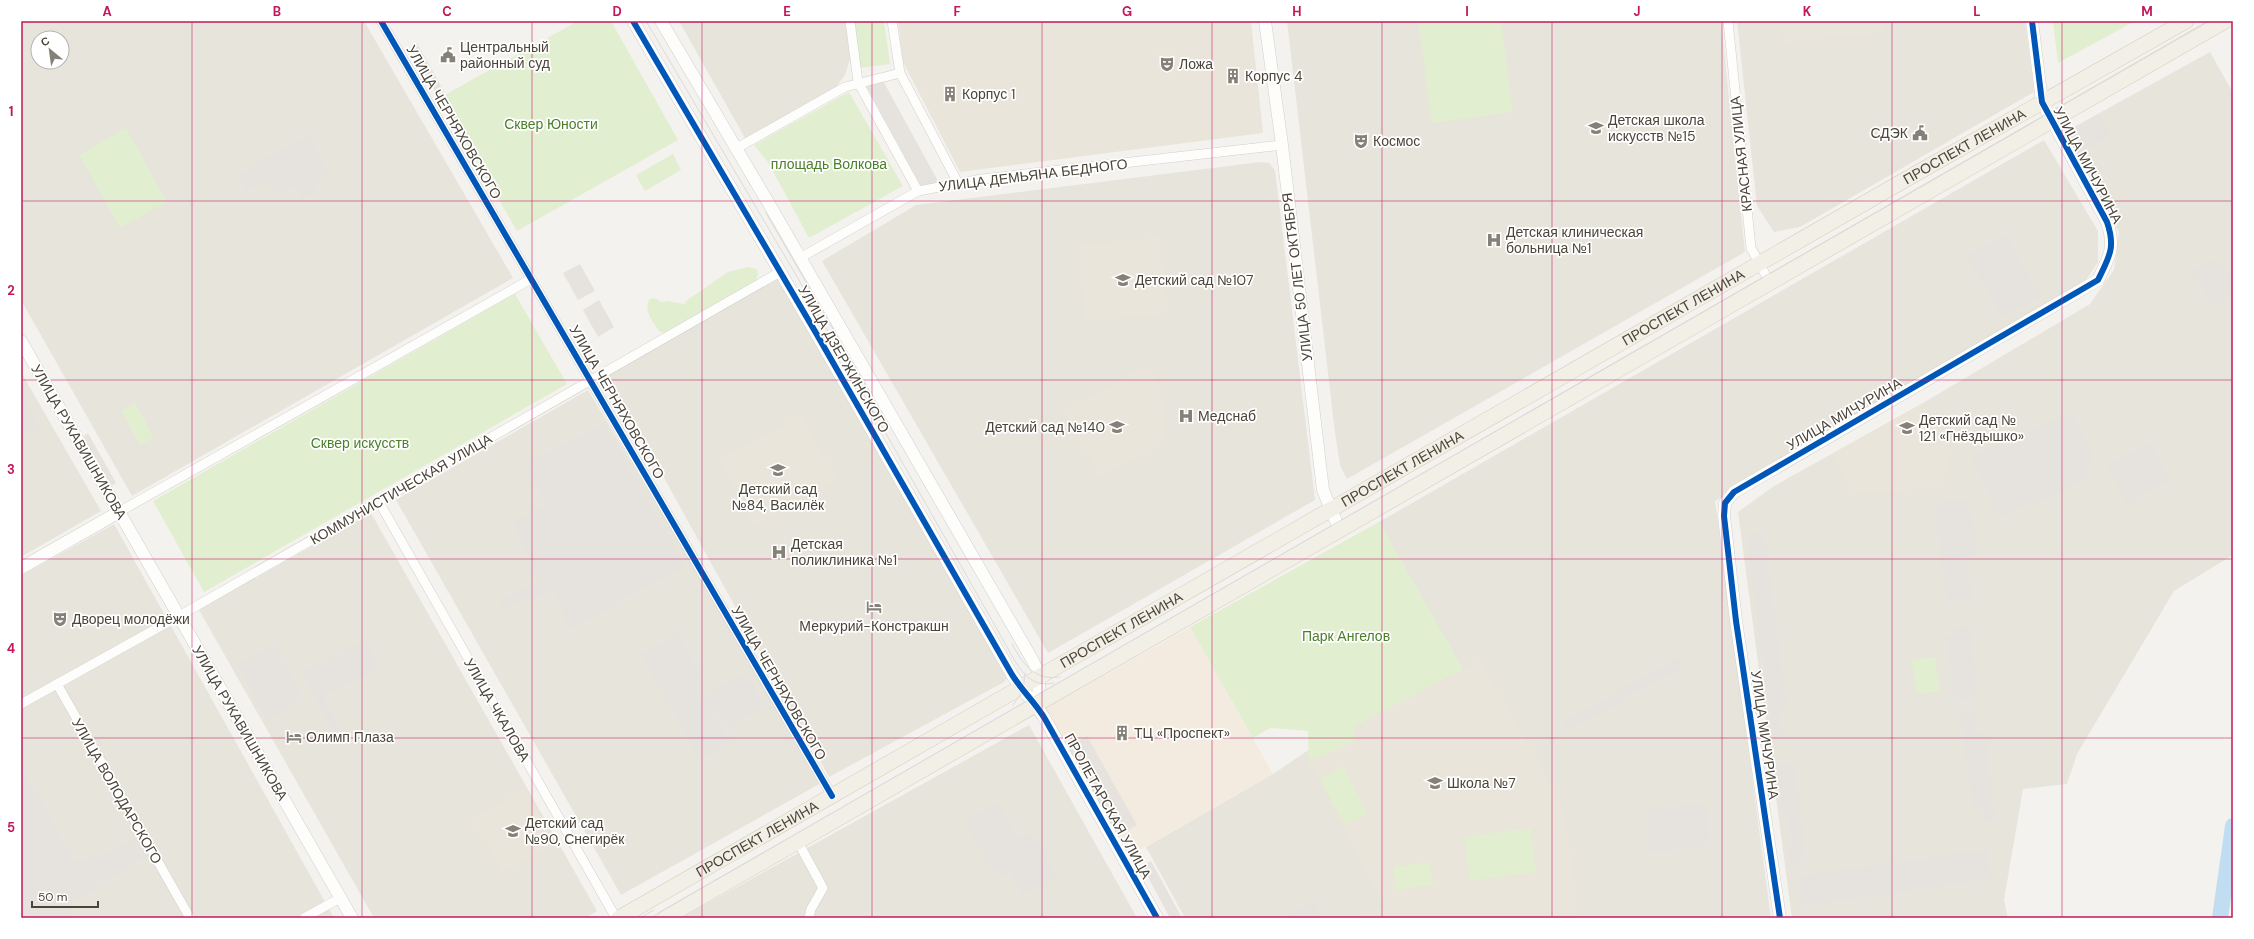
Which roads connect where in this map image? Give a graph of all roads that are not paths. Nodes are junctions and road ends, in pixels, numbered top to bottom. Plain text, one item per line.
1 (381, 21) edge
2 (633, 21) edge
3 (661, 21) edge
4 (850, 21) edge
5 (892, 21) edge
6 (1265, 21) edge
7 (1728, 21) edge
8 (2032, 21) edge
9 (2186, 21) edge
10 (2225, 21) edge
11 (900, 73) junction
12 (858, 82) junction
13 (2042, 102) junction
14 (2052, 120) junction
15 (1282, 145) junction
16 (736, 148) junction
17 (958, 183) junction
18 (918, 191) junction
19 (800, 258) junction
20 (1759, 264) junction
21 (780, 272) junction
22 (531, 278) junction
23 (1770, 283) junction
24 (21, 341) edge
25 (591, 381) junction
26 (379, 502) junction
27 (1331, 511) junction
28 (119, 512) junction
29 (1340, 530) junction
30 (21, 568) edge
31 (179, 616) junction
32 (1040, 676) junction
33 (57, 684) junction
34 (1020, 688) junction
35 (21, 704) edge
36 (1037, 706) junction
37 (832, 796) junction
38 (798, 842) junction
39 (340, 898) junction
40 (190, 918) edge
41 (304, 918) edge
42 (352, 918) edge
43 (617, 918) edge
44 (665, 918) edge
45 (809, 918) edge
46 (1157, 918) edge
47 (1780, 918) edge

1 - 22 street, УЛИЦА ЧЕРНЯХОВСКОГО
2 - 21 street, УЛИЦА ДЗЕРЖИНСКОГО
3 - 16 street, УЛИЦА ДЗЕРЖИНСКОГО
4 - 12 street
5 - 11 street
6 - 15 street, УЛИЦА 50 ЛЕТ ОКТЯБРЯ
7 - 20 street, КРАСНАЯ УЛИЦА
8 - 13 street, УЛИЦА МИЧУРИНА
9 - 13 main road, ПРОСПЕКТ ЛЕНИНА
10 - 14 main road, ПРОСПЕКТ ЛЕНИНА
11 - 12 street
11 - 17 street
12 - 16 street
12 - 18 street
13 - 14 street, УЛИЦА МИЧУРИНА
13 - 20 main road, ПРОСПЕКТ ЛЕНИНА
14 - 23 main road, ПРОСПЕКТ ЛЕНИНА
14 - 47 street, УЛИЦА МИЧУРИНА
15 - 17 street, УЛИЦА ДЕМЬЯНА БЕДНОГО
15 - 27 street, УЛИЦА 50 ЛЕТ ОКТЯБРЯ
16 - 19 street, УЛИЦА ДЗЕРЖИНСКОГО
17 - 18 street, УЛИЦА ДЕМЬЯНА БЕДНОГО
18 - 19 street, УЛИЦА ДЕМЬЯНА БЕДНОГО
19 - 32 street, УЛИЦА ДЗЕРЖИНСКОГО
20 - 23 street, КРАСНАЯ УЛИЦА
20 - 27 main road, ПРОСПЕКТ ЛЕНИНА
21 - 25 street, КОММУНИСТИЧЕСКАЯ УЛИЦА
21 - 34 street, УЛИЦА ДЗЕРЖИНСКОГО
22 - 25 street, УЛИЦА ЧЕРНЯХОВСКОГО
22 - 28 street
23 - 29 main road, ПРОСПЕКТ ЛЕНИНА
24 - 28 street, УЛИЦА РУКАВИШНИКОВА
25 - 26 street, КОММУНИСТИЧЕСКАЯ УЛИЦА
25 - 37 street, УЛИЦА ЧЕРНЯХОВСКОГО
26 - 31 street, КОММУНИСТИЧЕСКАЯ УЛИЦА
26 - 43 street, УЛИЦА ЧКАЛОВА
27 - 29 street, УЛИЦА 50 ЛЕТ ОКТЯБРЯ
27 - 32 main road, ПРОСПЕКТ ЛЕНИНА
28 - 30 street
28 - 31 street, УЛИЦА РУКАВИШНИКОВА
29 - 36 main road, ПРОСПЕКТ ЛЕНИНА
31 - 33 street, КОММУНИСТИЧЕСКАЯ УЛИЦА
31 - 39 street, УЛИЦА РУКАВИШНИКОВА
32 - 34 main road, ПРОСПЕКТ ЛЕНИНА
32 - 36 street
33 - 35 street, КОММУНИСТИЧЕСКАЯ УЛИЦА
33 - 40 street, УЛИЦА ВОЛОДАРСКОГО
34 - 36 street, УЛИЦА ДЗЕРЖИНСКОГО
34 - 37 main road, ПРОСПЕКТ ЛЕНИНА
36 - 38 main road, ПРОСПЕКТ ЛЕНИНА
36 - 46 street, ПРОЛЕТАРСКАЯ УЛИЦА
37 - 43 main road, ПРОСПЕКТ ЛЕНИНА
38 - 44 main road, ПРОСПЕКТ ЛЕНИНА
38 - 45 street
39 - 41 street
39 - 42 street, УЛИЦА РУКАВИШНИКОВА

